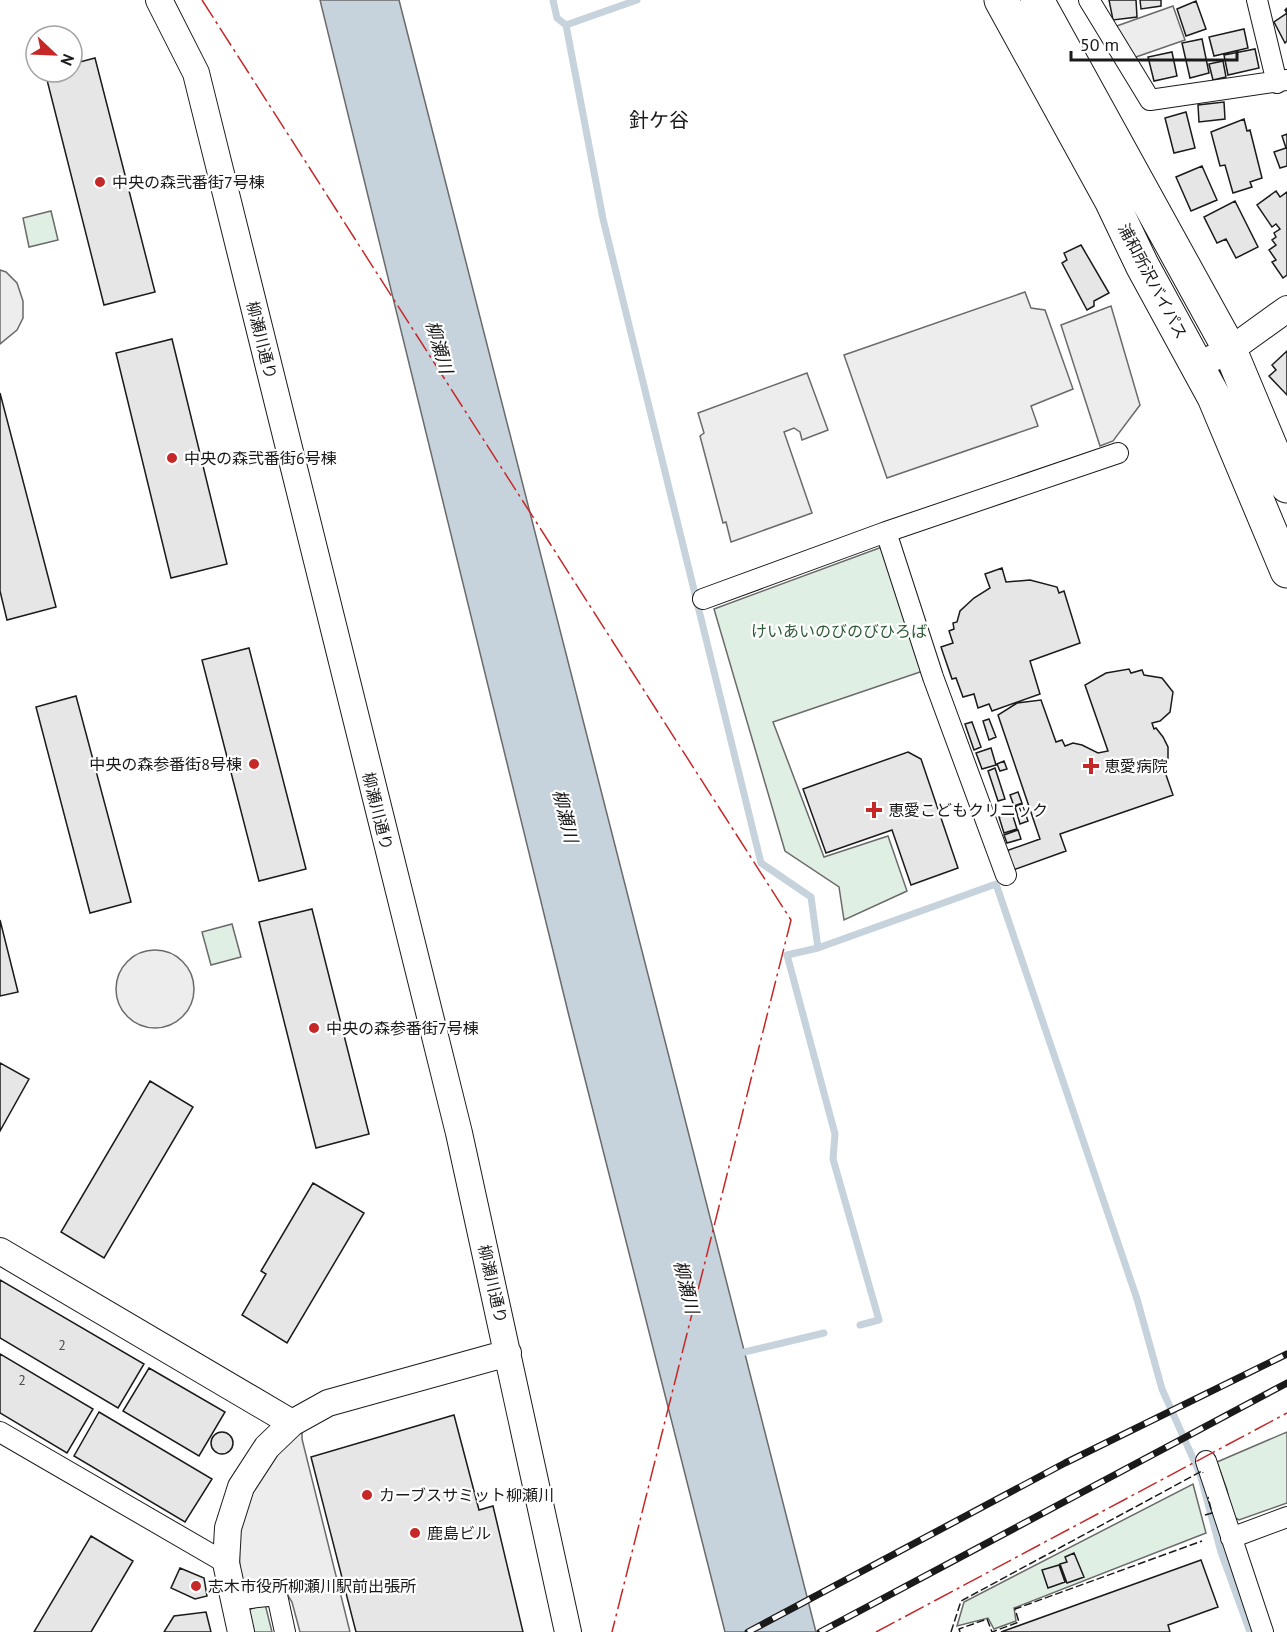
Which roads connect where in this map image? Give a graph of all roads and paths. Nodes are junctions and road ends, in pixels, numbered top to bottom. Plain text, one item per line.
1 (159, 0) edge
2 (1001, 0) edge
3 (1037, 0) edge
4 (1089, 0) edge
5 (1257, 0) edge
6 (1282, 81) edge
7 (1287, 309) edge
8 (1230, 350) junction
9 (1198, 365) junction
10 (1118, 453) dead end
11 (1287, 486) edge
12 (886, 532) junction
13 (1287, 571) edge
14 (703, 599) dead end
15 (1006, 875) dead end
16 (0, 1251) edge
17 (508, 1353) junction
18 (292, 1423) junction
19 (0, 1432) edge
20 (1206, 1461) dead end
21 (1287, 1517) edge
22 (1231, 1538) junction
23 (226, 1563) junction
24 (232, 1600) junction
25 (241, 1632) edge
26 (285, 1632) edge
27 (568, 1632) edge
28 (1263, 1632) edge

1 - 17 street, 柳瀬川通り
2 - 9 highway, 浦和所沢バイパス
3 - 8 highway
4 - 6 street
5 - 6 street
7 - 8 street
8 - 9 street
8 - 11 highway
9 - 13 highway, 浦和所沢バイパス
10 - 12 street
12 - 14 street
12 - 15 street
16 - 18 street
17 - 18 street
17 - 27 street, 柳瀬川通り
18 - 23 street
19 - 23 street
20 - 22 street
21 - 22 street
22 - 28 street
23 - 24 street
24 - 25 street
24 - 26 street

